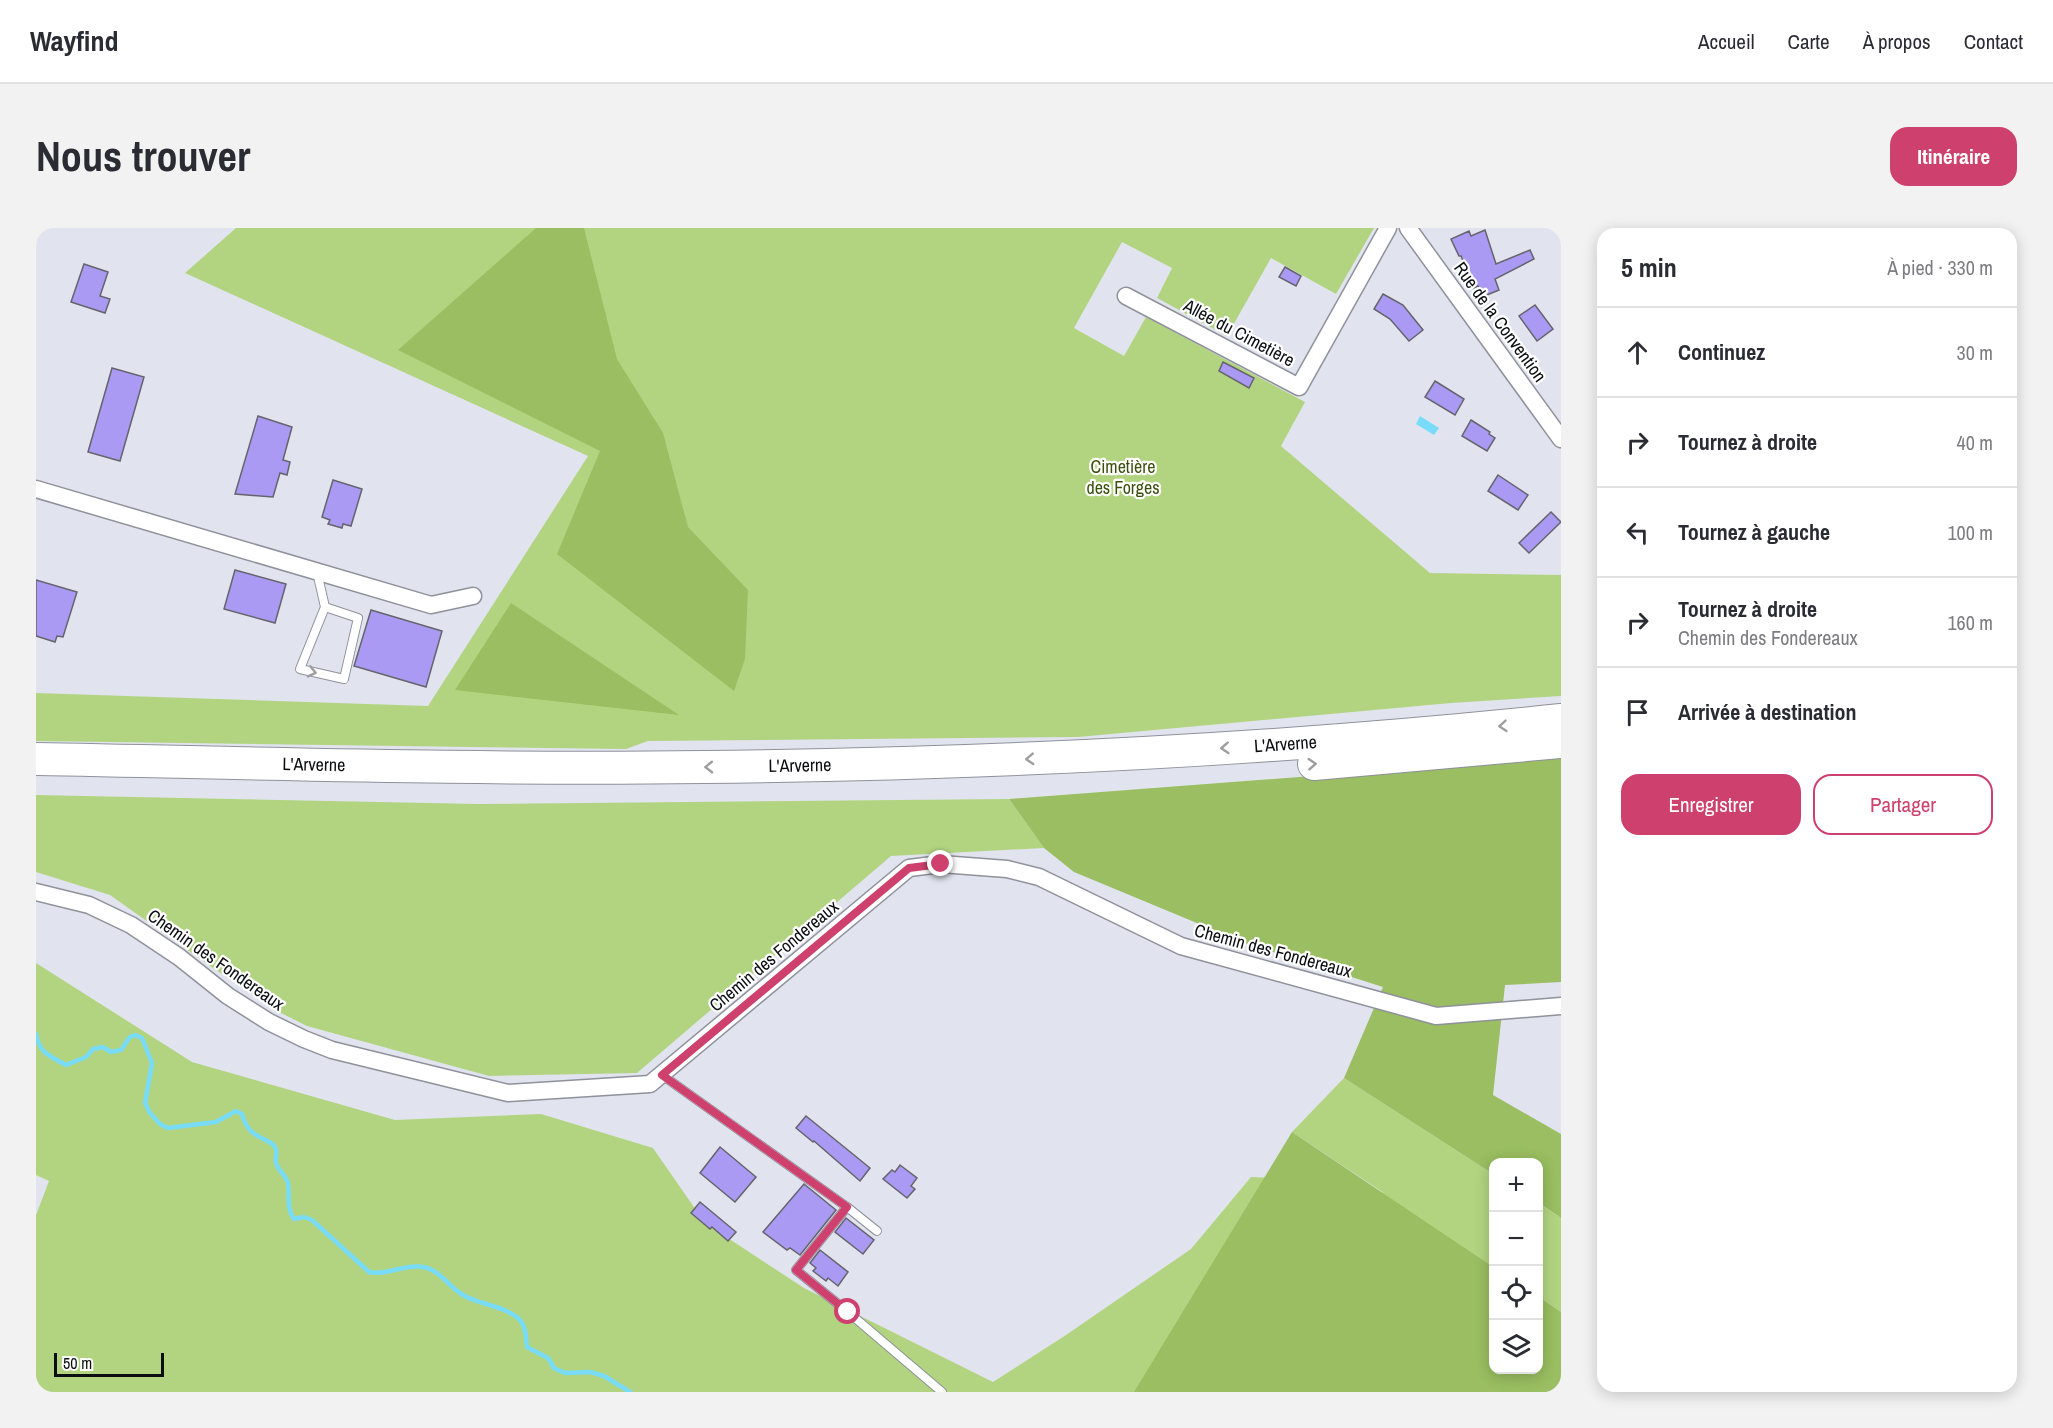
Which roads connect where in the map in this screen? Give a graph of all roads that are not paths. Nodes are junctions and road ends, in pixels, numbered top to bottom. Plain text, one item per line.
1 (1388, 228) edge
2 (1408, 228) edge
3 (1126, 296) dead end
4 (1561, 439) edge
5 (36, 489) edge
6 (317, 571) junction
7 (473, 596) dead end
8 (325, 607) junction
9 (1561, 720) edge
10 (1561, 742) edge
11 (36, 759) edge
12 (36, 780) edge
13 (36, 892) edge
14 (1561, 1006) edge
15 (662, 1075) junction
16 (847, 1207) junction
17 (877, 1232) dead end
18 (942, 1392) edge

1 - 3 street, Allée du Cimetière
2 - 4 street, Rue de la Convention
5 - 6 street
6 - 7 street
6 - 8 lane
8 -> 8 lane
9 -> 11 highway, L'Arverne
12 -> 10 highway, L'Arverne
13 - 15 street, Chemin des Fondereaux
14 - 15 street, Chemin des Fondereaux
15 - 16 lane
16 - 17 lane
16 - 18 lane

